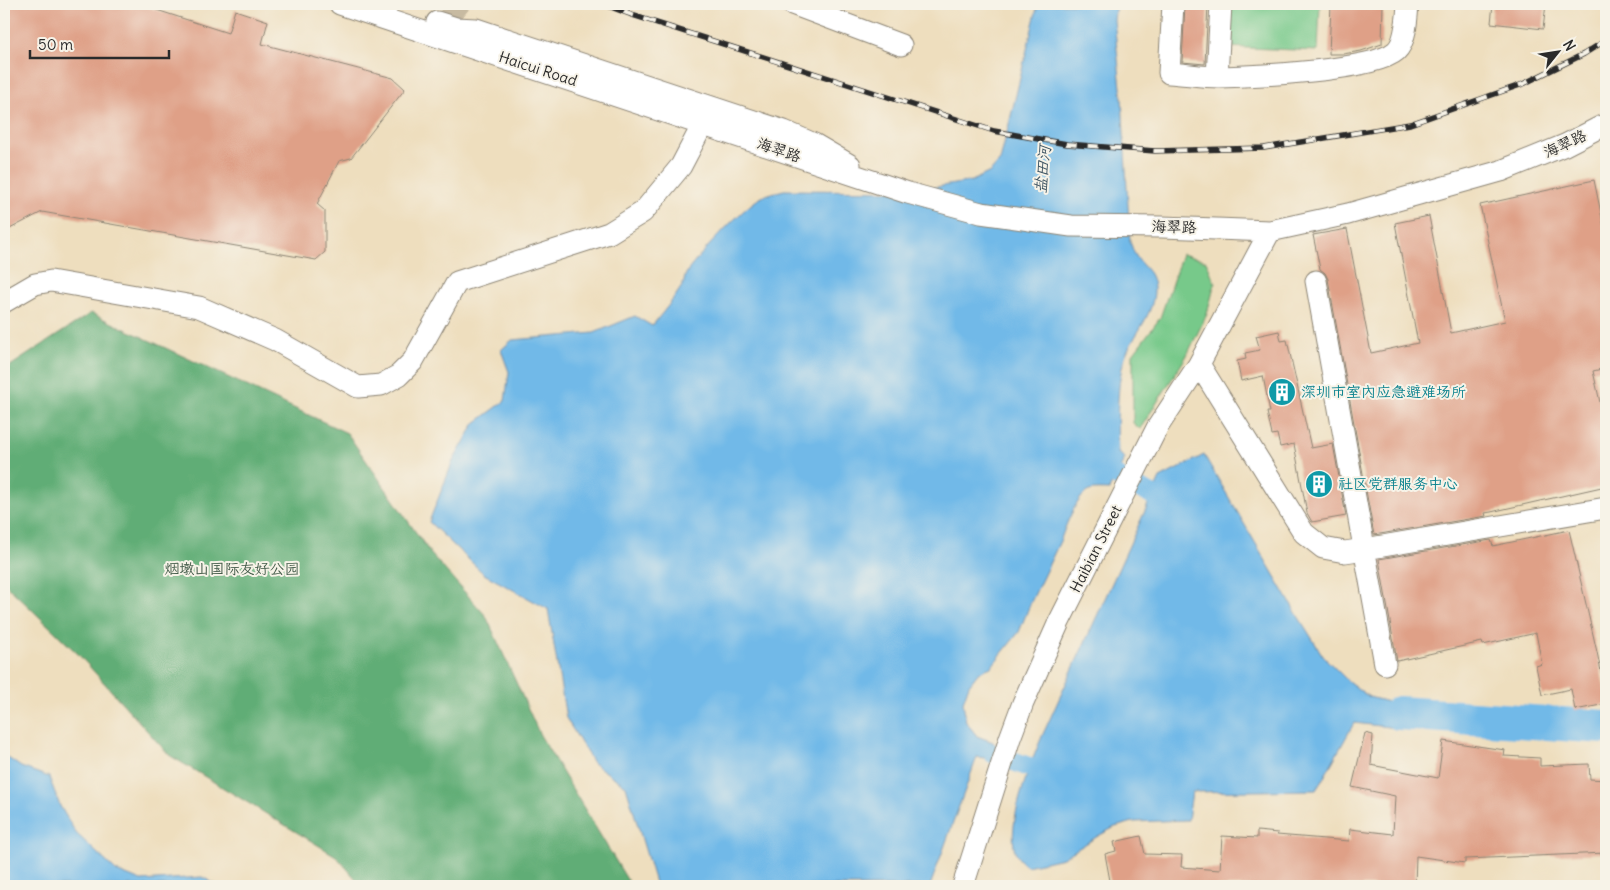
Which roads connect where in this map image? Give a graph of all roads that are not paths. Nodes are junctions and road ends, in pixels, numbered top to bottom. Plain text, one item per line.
1 (340, 4) edge
2 (384, 4) edge
3 (792, 4) edge
4 (1173, 4) edge
5 (1221, 4) edge
6 (1408, 4) edge
7 (901, 45) dead end
8 (1217, 77) junction
9 (703, 124) junction
10 (1606, 124) edge
11 (737, 125) junction
12 (1270, 231) junction
13 (1316, 281) dead end
14 (4, 302) edge
15 (1199, 364) junction
16 (1606, 508) edge
17 (1365, 549) junction
18 (1385, 664) dead end
19 (963, 886) edge

1 - 9 street, Haicui Road
2 - 11 street, Haicui Road
3 - 7 street
4 - 8 street
5 - 8 street
6 - 8 street
9 - 11 street, Haicui Road
9 - 14 street
10 - 12 street, 海翠路
11 - 12 street, 海翠路
12 - 15 street, Haibian Street
13 - 17 street
15 - 17 street
15 - 19 street, Haibian Street
16 - 17 street
17 - 18 street

